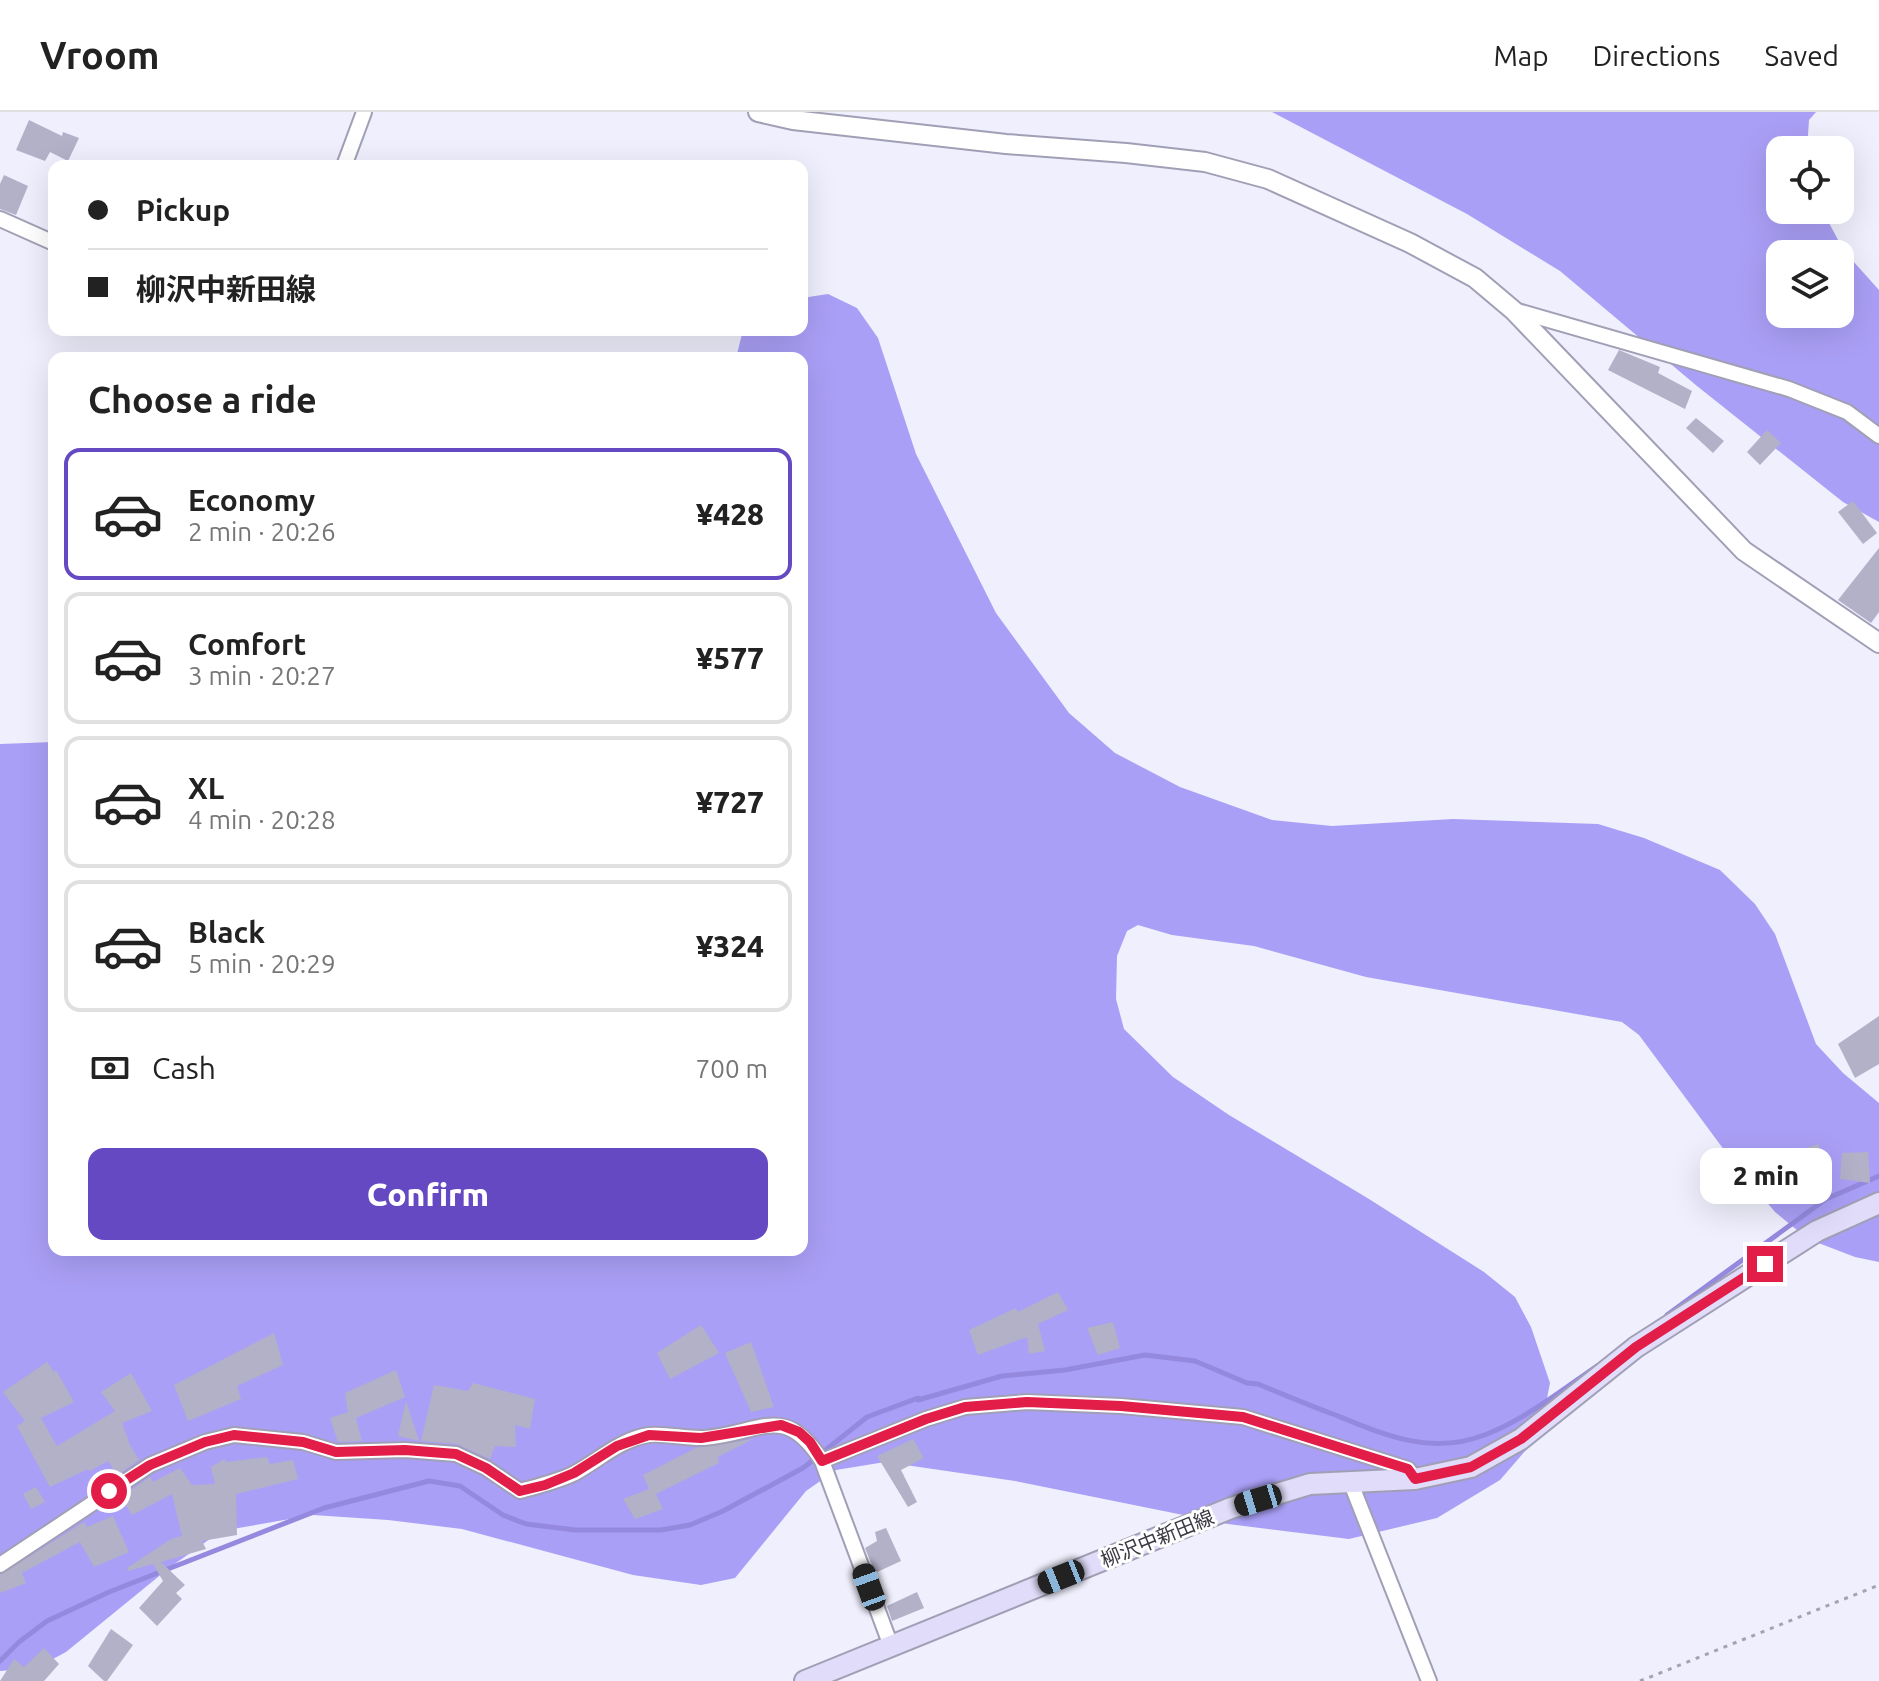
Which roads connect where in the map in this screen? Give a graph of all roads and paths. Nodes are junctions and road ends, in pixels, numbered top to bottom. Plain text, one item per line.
1 (364, 112) edge
2 (758, 112) edge
3 (346, 160) edge
4 (0, 219) edge
5 (48, 240) edge
6 (1513, 310) junction
7 (1879, 436) edge
8 (1879, 643) edge
9 (1879, 1203) edge
10 (822, 1461) junction
11 (1415, 1479) junction
12 (1350, 1481) junction
13 (0, 1565) edge
14 (1879, 1585) edge
15 (891, 1646) junction
16 (805, 1681) edge
17 (1429, 1681) edge
18 (1640, 1681) edge

1 - 3 street
2 - 6 street
4 - 5 street
6 - 7 street
6 - 8 street
9 - 11 main road, 柳沢中新田線
10 - 11 street
10 - 13 street
10 - 15 street
11 - 12 main road, 柳沢中新田線
12 - 15 main road, 柳沢中新田線
12 - 17 street
14 - 18 path
15 - 16 main road, 柳沢中新田線

